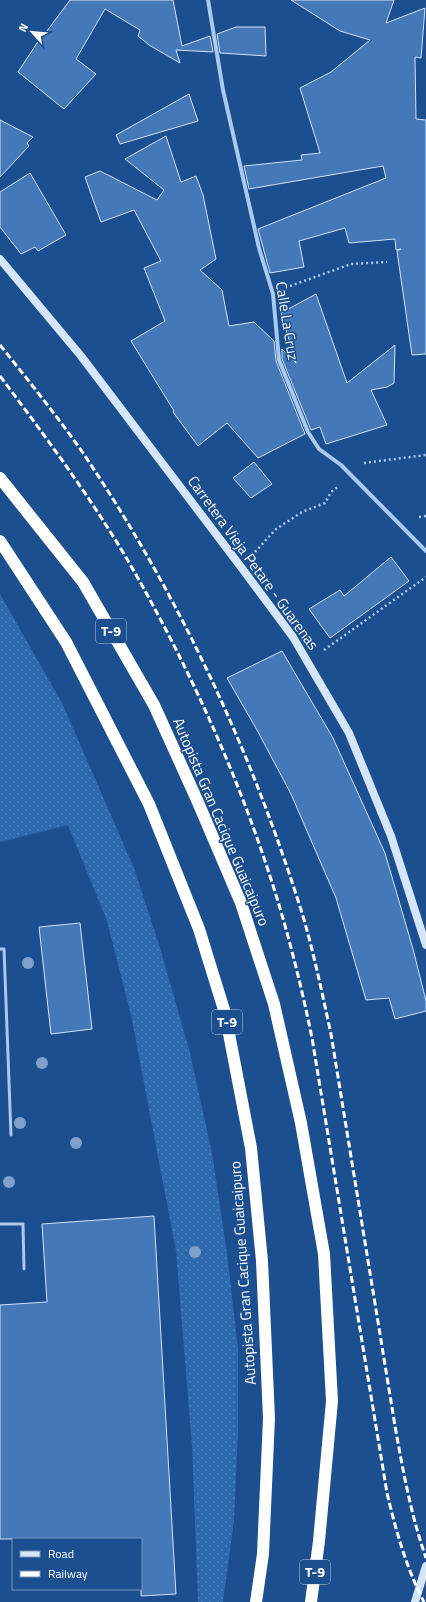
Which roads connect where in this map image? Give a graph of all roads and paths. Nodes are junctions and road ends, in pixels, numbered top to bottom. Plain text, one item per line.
1 (208, 0) edge
2 (0, 259) edge
3 (387, 262) dead end
4 (273, 294) junction
5 (426, 455) edge
6 (341, 466) junction
7 (352, 476) junction
8 (0, 478) edge
9 (0, 541) edge
10 (426, 551) edge
11 (241, 567) junction
12 (426, 577) edge
13 (308, 662) junction
14 (426, 945) edge
15 (0, 949) edge
16 (11, 1135) dead end
17 (0, 1224) edge
18 (24, 1269) dead end
19 (426, 1566) edge
20 (256, 1602) edge
21 (311, 1602) edge
22 (415, 1602) edge

1 - 4 street, Calle La Cruz
2 - 11 street, Carretera Vieja Petare - Guarenas
3 - 4 path
4 - 6 street, Calle La Cruz
5 - 6 path
6 - 7 street, Calle La Cruz
7 - 10 street, Calle La Cruz
7 - 11 path
8 - 21 highway, Autopista Gran Cacique Guaicaipuro / T-9
9 - 20 highway, Autopista Gran Cacique Guaicaipuro / T-9
11 - 13 street, Carretera Vieja Petare - Guarenas
12 - 13 path
13 - 14 street, Carretera Vieja Petare - Guarenas
15 - 16 lane
17 - 18 lane
19 - 22 street

